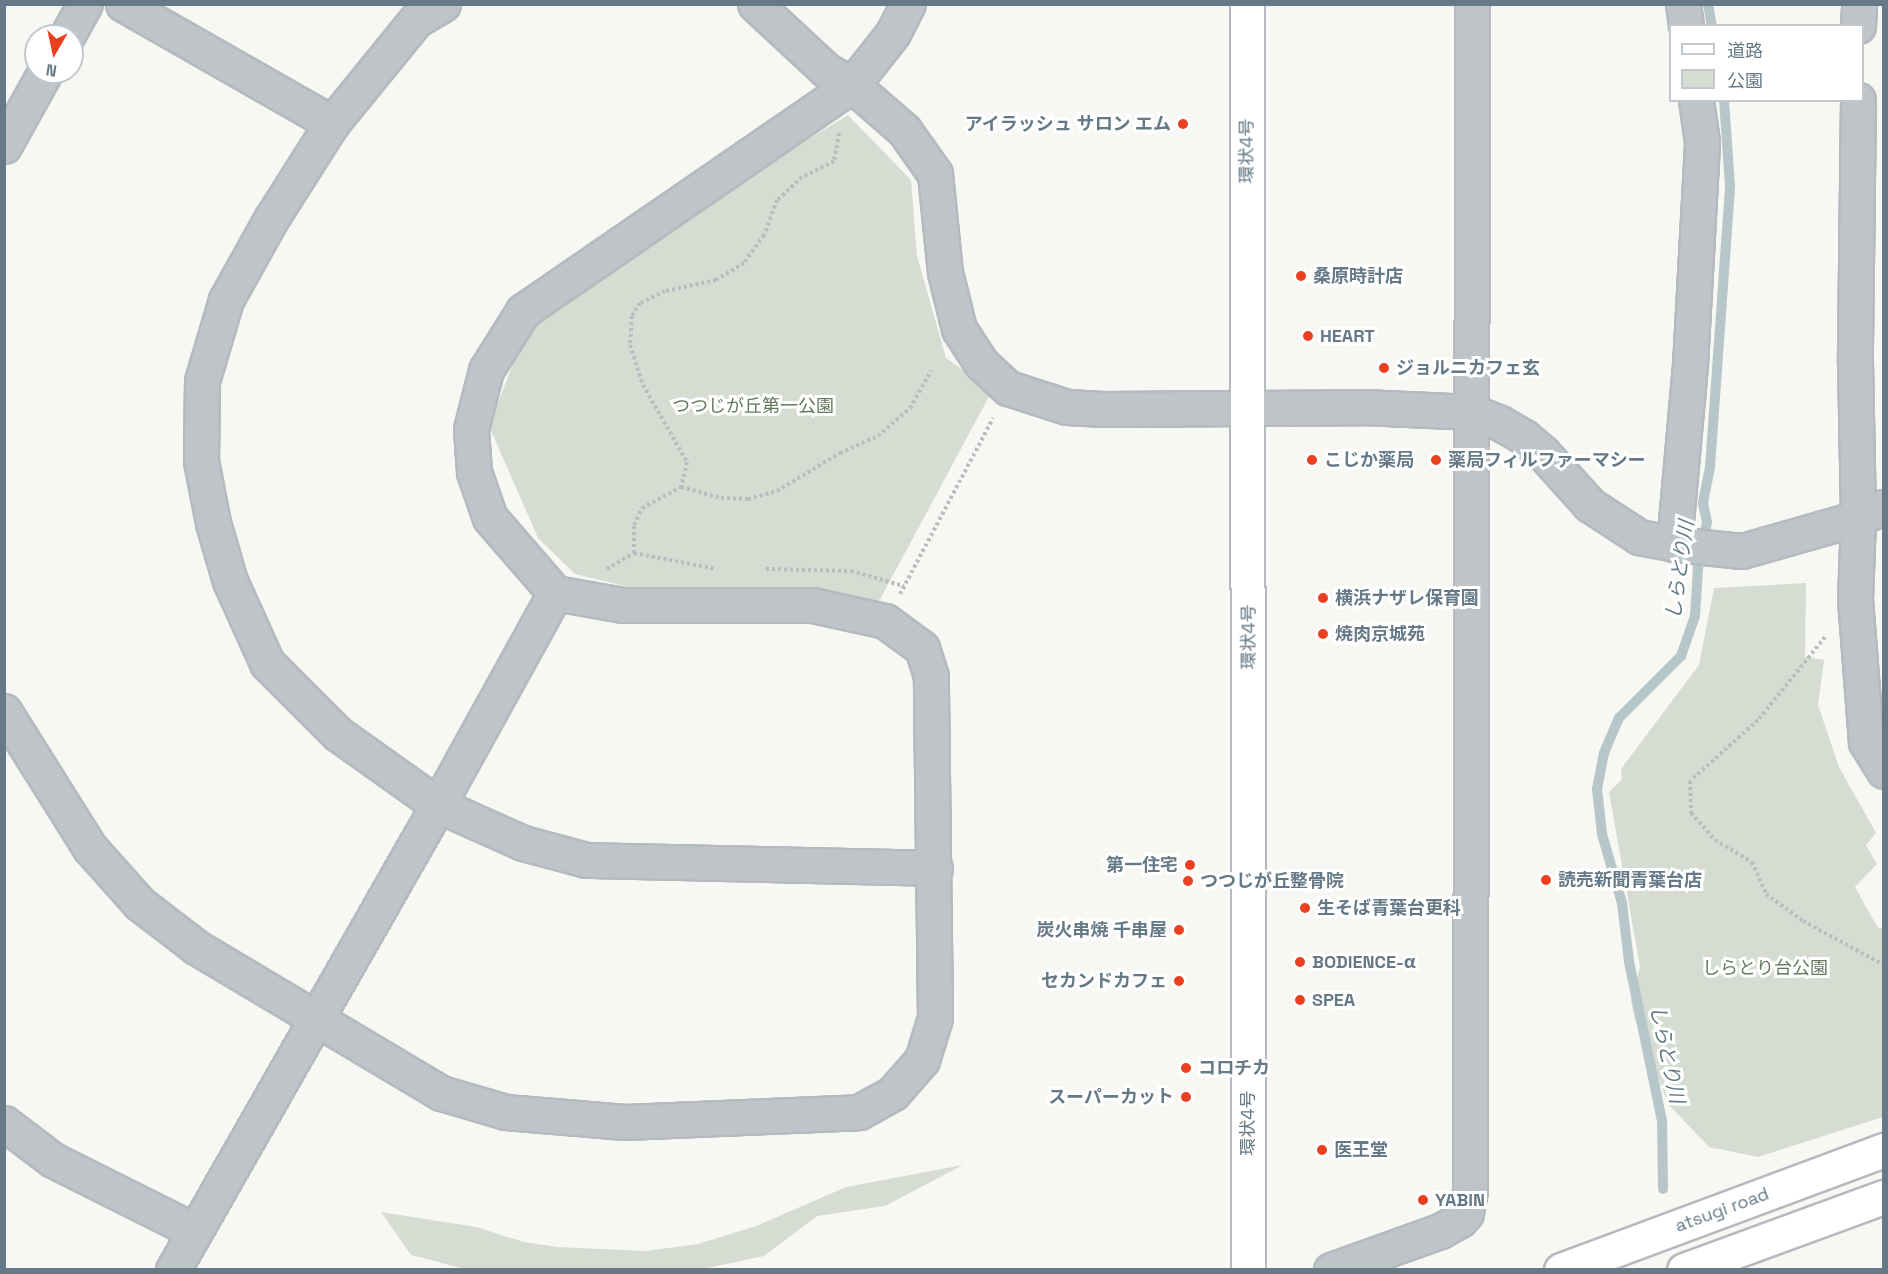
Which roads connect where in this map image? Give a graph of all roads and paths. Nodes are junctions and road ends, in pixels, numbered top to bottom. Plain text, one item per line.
1 (85, 4) edge
2 (123, 4) edge
3 (443, 4) edge
4 (754, 4) edge
5 (908, 4) edge
6 (1246, 4) edge
7 (1472, 4) edge
8 (1683, 4) edge
9 (1859, 4) edge
10 (74, 24) edge
11 (1686, 24) edge
12 (1858, 24) edge
13 (38, 84) edge
14 (845, 90) junction
15 (1696, 102) edge
16 (1857, 102) edge
17 (332, 123) junction
18 (4, 146) edge
19 (931, 371) dead end
20 (1008, 388) junction
21 (1248, 407) junction
22 (1473, 412) junction
23 (681, 487) junction
24 (1871, 513) edge
25 (1677, 544) junction
26 (634, 553) dead end
27 (555, 593) junction
28 (1855, 599) junction
29 (885, 621) junction
30 (4, 711) edge
31 (1884, 771) edge
32 (438, 805) junction
33 (935, 868) junction
34 (1884, 965) edge
35 (314, 1019) junction
36 (4, 1123) edge
37 (1884, 1150) edge
38 (1884, 1197) edge
39 (195, 1231) junction
40 (173, 1269) edge
41 (1248, 1269) edge
42 (1330, 1269) edge
43 (1561, 1269) edge
44 (1684, 1269) edge

1 - 10 street
2 - 17 street
3 - 17 street
4 - 14 street
5 - 14 street
6 - 21 main road, 環状4号
7 - 22 street
8 - 11 street
9 - 12 street
13 - 18 street
14 - 20 street
14 - 23 path
14 - 27 street
15 - 25 street
16 - 24 street
17 - 32 street
19 - 23 path
20 - 21 street
20 - 29 path
21 - 22 street
21 - 41 main road, 環状4号
22 - 25 street
22 - 42 street
23 - 26 path
24 - 25 street
24 - 28 street
27 - 29 street
27 - 32 street
28 - 31 street
28 - 34 path
29 - 33 street
30 - 35 street
32 - 33 street
32 - 35 street
33 - 35 street
35 - 39 street
36 - 39 street
37 - 43 main road, atsugi road
38 - 44 main road
39 - 40 street

